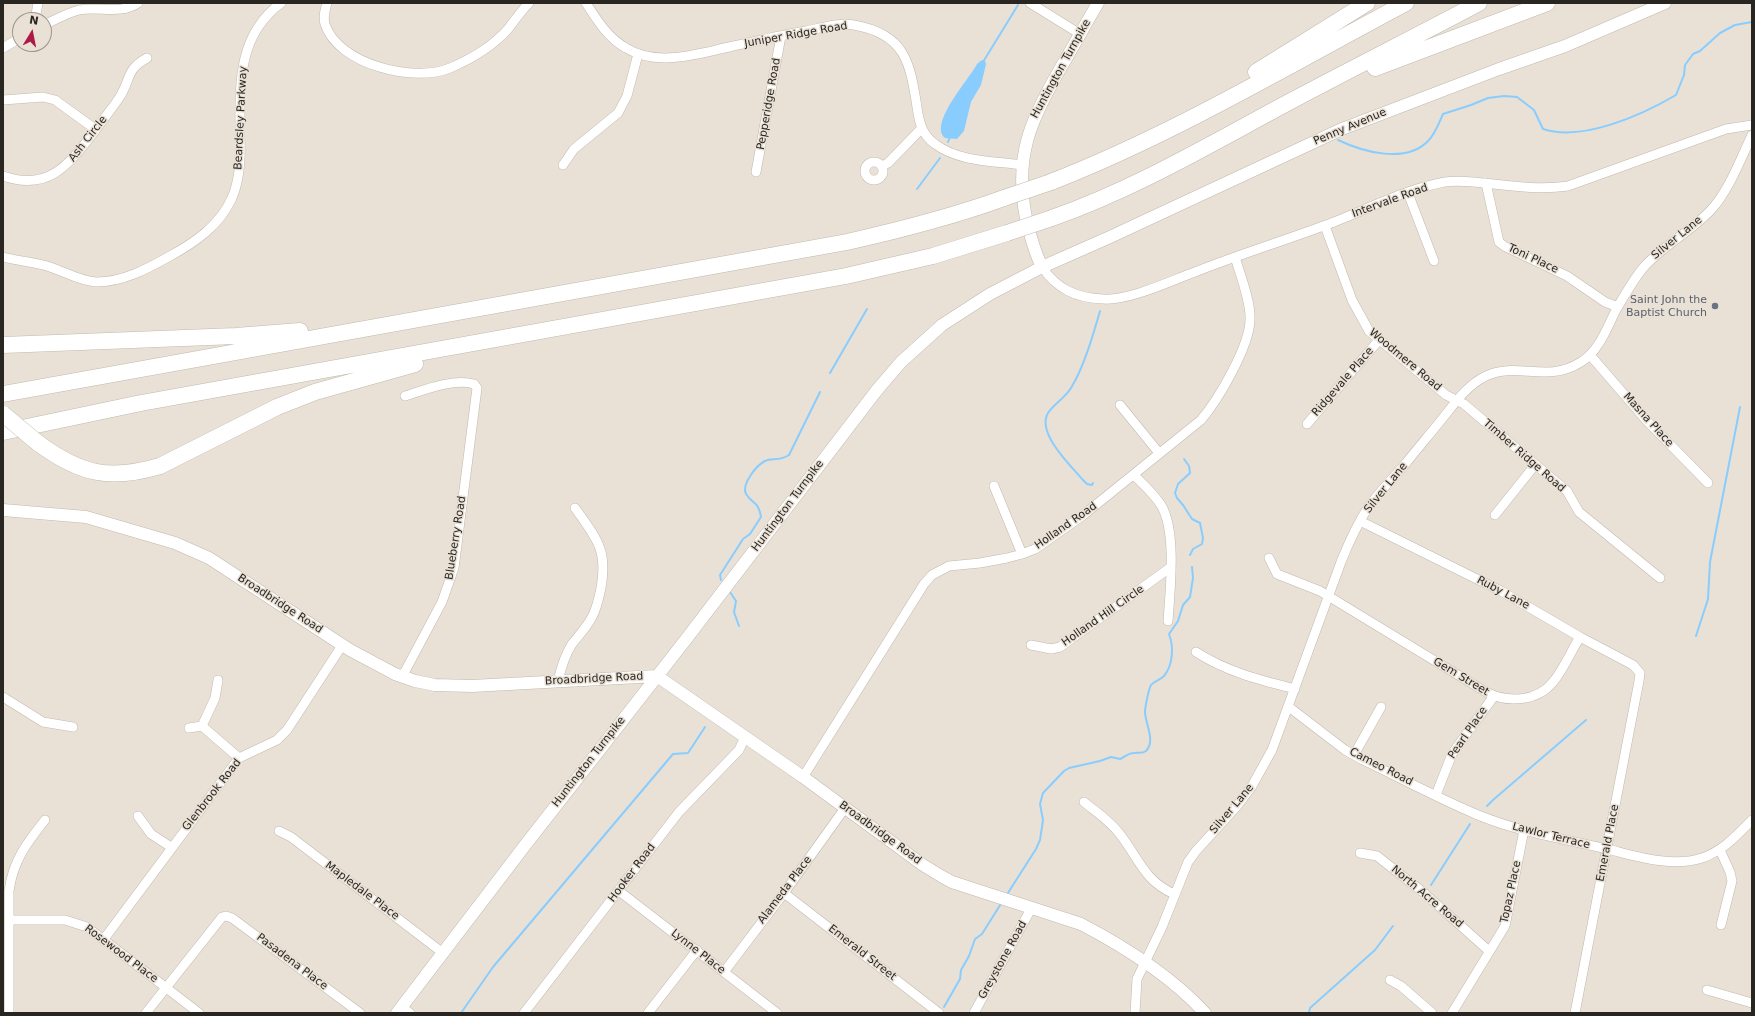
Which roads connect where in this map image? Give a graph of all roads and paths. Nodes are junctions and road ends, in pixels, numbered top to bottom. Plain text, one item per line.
1 (138, 3) edge
2 (281, 3) edge
3 (327, 3) edge
4 (529, 3) edge
5 (586, 3) edge
6 (1030, 3) edge
7 (1098, 3) edge
8 (1367, 3) edge
9 (1406, 3) edge
10 (1479, 3) edge
11 (1547, 3) edge
12 (1665, 3) edge
13 (88, 6) edge
14 (52, 21) edge
15 (1080, 34) junction
16 (781, 36) junction
17 (12, 43) edge
18 (3, 48) edge
19 (638, 54) junction
20 (147, 58) dead end
21 (3, 100) edge
22 (1292, 101) junction
23 (1752, 125) edge
24 (922, 128) junction
25 (96, 129) junction
26 (1752, 134) edge
27 (1156, 136) junction
28 (1022, 164) junction
29 (563, 165) dead end
30 (882, 166) dead end
31 (756, 172) dead end
32 (3, 176) edge
33 (1486, 183) junction
34 (1408, 193) junction
35 (1325, 226) junction
36 (1235, 256) junction
37 (3, 257) edge
38 (1434, 261) dead end
39 (1042, 267) junction
40 (1618, 307) junction
41 (474, 309) junction
42 (586, 324) junction
43 (1379, 340) junction
44 (3, 345) edge
45 (1590, 355) junction
46 (3, 394) edge
47 (405, 396) dead end
48 (1456, 400) junction
49 (1120, 405) dead end
50 (3, 414) edge
51 (1307, 424) dead end
52 (3, 432) edge
53 (1160, 453) junction
54 (1535, 465) junction
55 (1134, 476) junction
56 (1708, 483) dead end
57 (994, 486) dead end
58 (574, 508) dead end
59 (3, 510) edge
60 (1495, 515) dead end
61 (1360, 520) junction
62 (1022, 554) junction
63 (1269, 558) dead end
64 (1171, 567) junction
65 (1660, 578) dead end
66 (1328, 597) junction
67 (1168, 621) dead end
68 (1580, 637) junction
69 (342, 644) junction
70 (1031, 645) dead end
71 (1196, 652) dead end
72 (1640, 674) joint
73 (657, 676) junction
74 (402, 677) junction
75 (218, 680) dead end
76 (558, 681) junction
77 (1296, 690) junction
78 (1494, 696) junction
79 (3, 697) edge
80 (1289, 707) junction
81 (1381, 707) dead end
82 (202, 726) junction
83 (73, 728) dead end
84 (189, 728) dead end
85 (745, 737) junction
86 (1354, 755) junction
87 (239, 758) junction
88 (803, 777) junction
89 (1436, 795) junction
90 (1084, 802) dead end
91 (845, 808) junction
92 (138, 816) dead end
93 (44, 820) dead end
94 (1752, 820) edge
95 (1524, 830) junction
96 (279, 831) dead end
97 (171, 847) junction
98 (1607, 849) junction
99 (1720, 850) junction
100 (1360, 853) dead end
101 (619, 891) junction
102 (784, 893) junction
103 (1174, 894) junction
104 (1032, 907) junction
105 (10, 920) junction
106 (1721, 925) dead end
107 (104, 939) junction
108 (697, 950) junction
109 (1489, 950) junction
110 (443, 953) junction
111 (1145, 963) junction
112 (724, 972) junction
113 (1390, 980) dead end
114 (6, 983) edge
115 (166, 988) junction
116 (1708, 990) dead end
117 (1752, 1003) edge
118 (403, 1011) edge
119 (775, 1012) edge
120 (9, 1013) edge
121 (146, 1013) edge
122 (199, 1013) edge
123 (360, 1013) edge
124 (524, 1013) edge
125 (648, 1013) edge
126 (939, 1013) edge
127 (974, 1013) edge
128 (1135, 1013) edge
129 (1205, 1013) edge
130 (1432, 1013) edge
131 (1452, 1013) edge
132 (1576, 1013) edge

1 - 13 street
2 - 37 street, Beardsley Parkway
3 - 4 street
5 - 19 street, Juniper Ridge Road
6 - 15 street
7 - 15 main road, Huntington Turnpike
8 - 27 highway
9 - 27 highway
10 - 22 highway
11 - 22 highway
12 - 39 main road, Penny Avenue
13 - 14 street
15 - 28 main road, Huntington Turnpike
16 - 19 street, Juniper Ridge Road
16 - 24 street, Juniper Ridge Road
16 - 31 street, Pepperidge Road
17 - 18 street
19 - 29 street
20 - 25 street, Ash Circle
21 - 25 street
22 - 42 highway, bridge
23 - 33 street, Intervale Road
24 - 28 street, Juniper Ridge Road
24 - 30 street
25 - 32 street, Ash Circle
26 - 40 street, Silver Lane
27 - 41 highway, bridge
28 - 39 main road, Huntington Turnpike
33 - 34 street, Intervale Road
33 - 40 street, Toni Place
34 - 35 street, Intervale Road
34 - 38 street
35 - 36 street, Intervale Road
35 - 43 street, Woodmere Road
36 - 39 street, Intervale Road
36 - 53 street, Holland Road
39 - 73 main road, Huntington Turnpike
40 - 45 street, Silver Lane
41 - 44 highway
41 - 46 highway
42 - 50 highway, bridge
42 - 52 highway
43 - 48 street, Woodmere Road
43 - 51 street, Ridgevale Place
45 - 48 street, Silver Lane
45 - 56 street, Masna Place
47 - 74 street, Blueberry Road
48 - 54 street, Timber Ridge Road
48 - 61 street, Silver Lane
49 - 53 street
53 - 55 street, Holland Road
54 - 60 street
54 - 65 street, Timber Ridge Road
55 - 62 street, Holland Road
55 - 64 street
57 - 62 street
58 - 76 street
59 - 69 main road, Broadbridge Road
61 - 66 street, Silver Lane
61 - 68 street, Ruby Lane
62 - 88 street, Holland Road
63 - 66 street, Gem Street
64 - 67 street
64 - 70 street, Holland Hill Circle
66 - 77 street, Silver Lane
66 - 78 street, Gem Street
68 - 72 street, Ruby Lane
68 - 78 street, Gem Street
69 - 74 main road, Broadbridge Road
69 - 87 street, Glenbrook Road
71 - 77 street
72 - 98 street, Emerald Place
73 - 76 main road, Broadbridge Road
73 - 85 main road, Broadbridge Road
73 - 110 main road, Huntington Turnpike
74 - 76 main road, Broadbridge Road
75 - 82 street
77 - 80 street, Silver Lane
78 - 89 street, Pearl Place
79 - 83 street
80 - 86 street, Cameo Road
80 - 103 street, Silver Lane
81 - 86 street
82 - 84 street
82 - 87 street
85 - 88 main road, Broadbridge Road
85 - 101 street, Hooker Road
86 - 89 street, Cameo Road
87 - 97 street, Glenbrook Road
88 - 91 main road, Broadbridge Road
89 - 95 street, Lawlor Terrace
90 - 103 street
91 - 102 street, Alameda Place
91 - 104 main road, Broadbridge Road
92 - 97 street
93 - 105 street
94 - 99 street, Lawlor Terrace
95 - 98 street, Lawlor Terrace
95 - 109 street, Topaz Place
96 - 110 street, Mapledale Place
97 - 107 street, Glenbrook Road
98 - 99 street, Lawlor Terrace
98 - 132 street, Emerald Place
99 - 106 street
100 - 109 street, North Acre Road
101 - 108 street, Lynne Place
101 - 124 street, Hooker Road
102 - 112 street, Alameda Place
102 - 126 street, Emerald Street
103 - 111 street, Silver Lane
104 - 111 main road, Broadbridge Road
104 - 127 street, Greystone Road
105 - 107 street, Rosewood Place
105 - 114 street
107 - 115 street, Rosewood Place
108 - 112 street, Lynne Place
108 - 125 street
109 - 131 street, Topaz Place
110 - 118 main road, Huntington Turnpike
111 - 128 street, Silver Lane
111 - 129 main road, Broadbridge Road
112 - 119 street, Lynne Place
113 - 130 street
114 - 120 street
115 - 121 street
115 - 122 street, Rosewood Place
115 - 123 street, Pasadena Place
116 - 117 street

